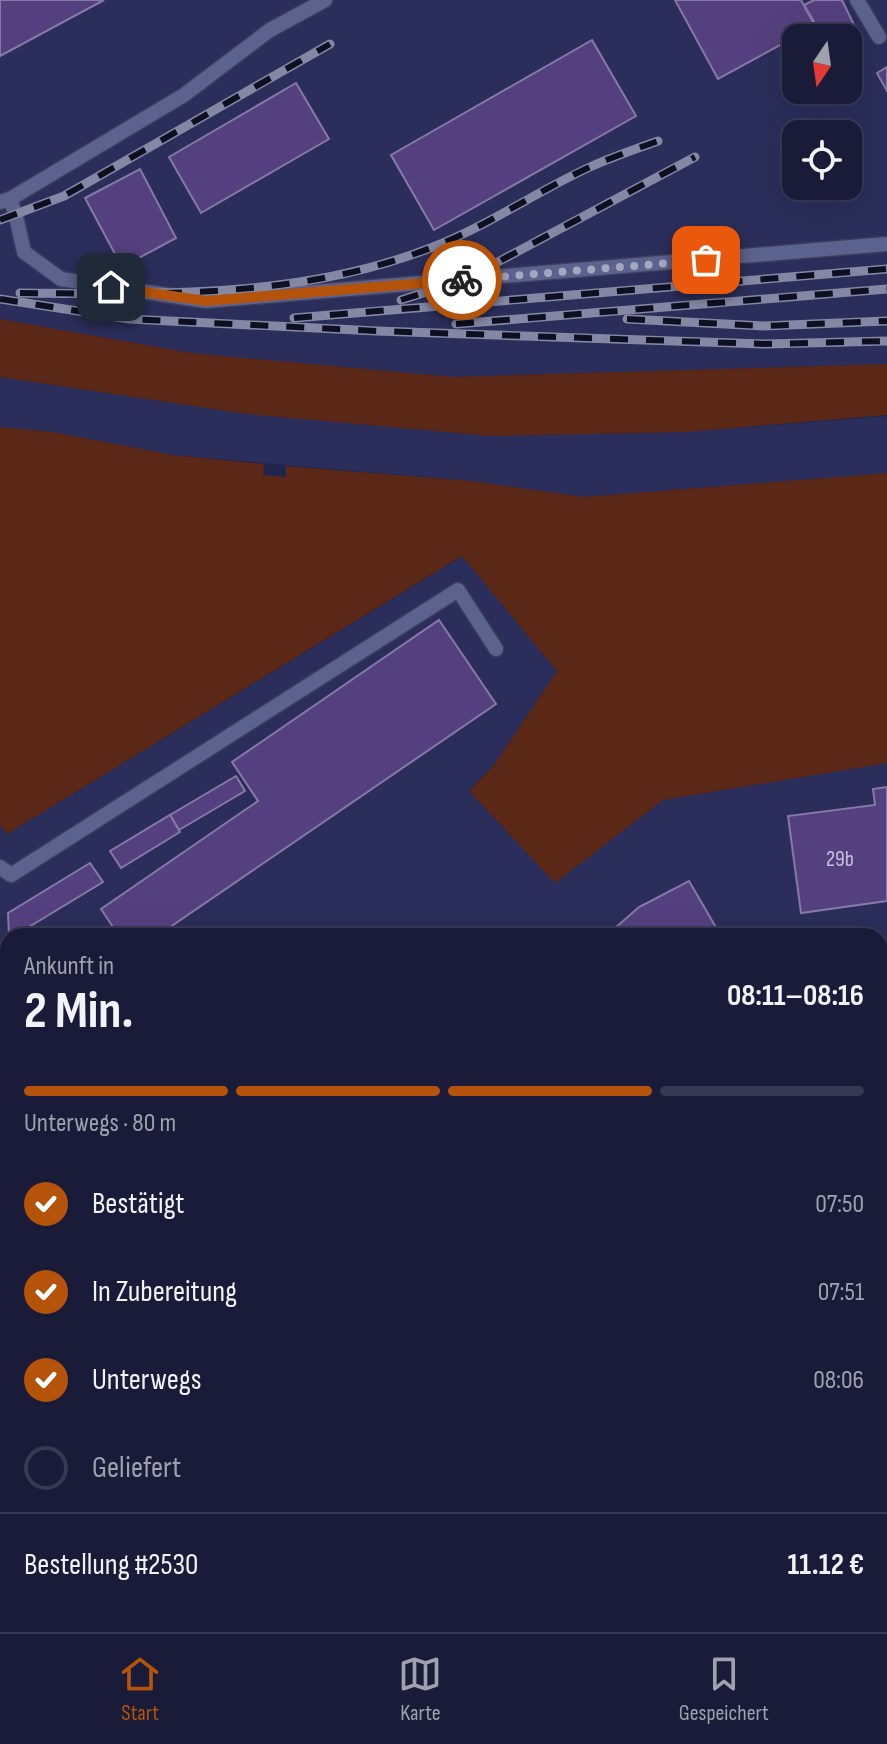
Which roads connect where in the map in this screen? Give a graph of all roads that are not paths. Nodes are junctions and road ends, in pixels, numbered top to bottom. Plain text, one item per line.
1 (325, 0) edge
2 (857, 0) edge
3 (879, 37) dead end
4 (5, 200) edge
5 (887, 244) edge
6 (496, 649) dead end
7 (0, 867) edge

1 - 4 lane
2 - 3 lane
4 - 5 lane
6 - 7 lane

